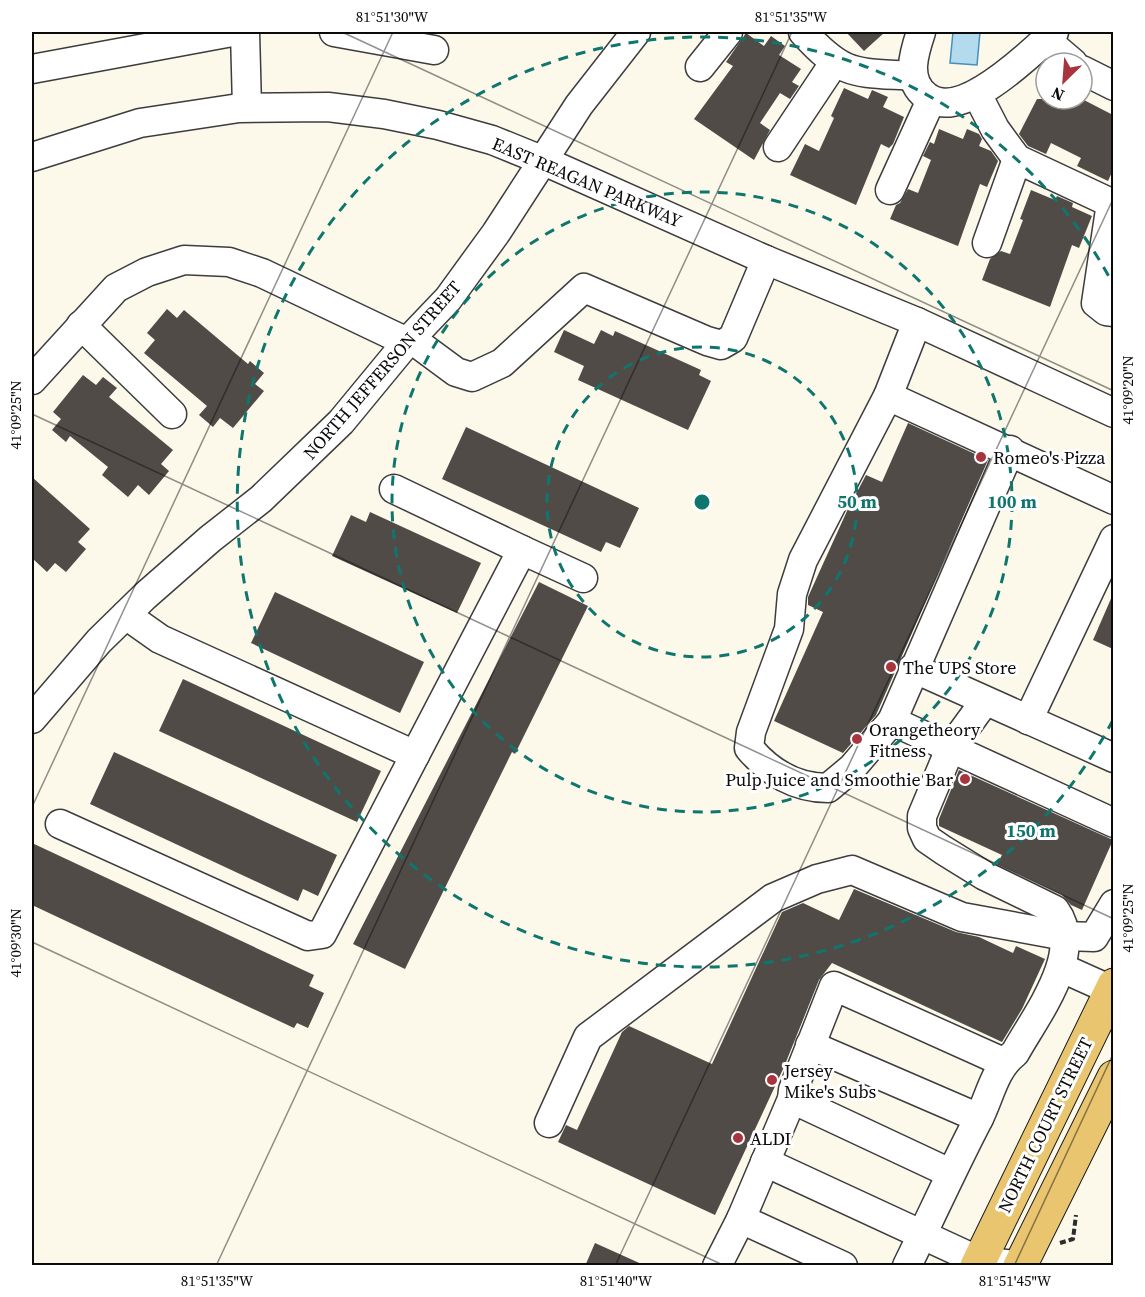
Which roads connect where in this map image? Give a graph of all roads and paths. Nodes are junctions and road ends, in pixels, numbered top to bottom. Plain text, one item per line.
1 (232, 32) edge
2 (245, 32) edge
3 (334, 32) edge
4 (636, 32) edge
5 (728, 32) edge
6 (802, 32) edge
7 (921, 32) edge
8 (1050, 36) edge
9 (434, 50) dead end
10 (1063, 51) edge
11 (834, 63) junction
12 (700, 67) dead end
13 (32, 69) edge
14 (913, 76) junction
15 (1094, 76) edge
16 (1113, 86) edge
17 (977, 94) junction
18 (931, 100) junction
19 (247, 107) junction
20 (778, 147) dead end
21 (32, 157) edge
22 (1017, 159) junction
23 (544, 161) junction
24 (890, 190) dead end
25 (1112, 202) edge
26 (987, 243) dead end
27 (766, 260) junction
28 (1113, 312) edge
29 (917, 322) junction
30 (81, 325) junction
31 (408, 340) junction
32 (32, 380) edge
33 (888, 396) junction
34 (1113, 413) edge
35 (172, 414) dead end
36 (1010, 450) junction
37 (394, 489) dead end
38 (1113, 500) edge
39 (1113, 539) edge
40 (522, 550) junction
41 (583, 578) dead end
42 (126, 615) junction
43 (913, 668) junction
44 (985, 701) junction
45 (32, 719) edge
46 (1028, 720) junction
47 (892, 722) junction
48 (950, 749) junction
49 (415, 755) junction
50 (1113, 758) edge
51 (1113, 823) edge
52 (60, 824) dead end
53 (1113, 904) edge
54 (1065, 936) junction
55 (1062, 968) junction
56 (1112, 988) edge
57 (810, 1045) junction
58 (1003, 1062) junction
59 (1113, 1077) edge
60 (792, 1100) junction
61 (979, 1118) junction
62 (549, 1123) dead end
63 (765, 1162) junction
64 (950, 1173) junction
65 (741, 1219) junction
66 (922, 1234) junction
67 (980, 1264) edge
68 (1021, 1265) edge
69 (717, 1266) edge
70 (843, 1266) edge
71 (907, 1266) edge

1 - 13 street
2 - 19 street
3 - 9 street
4 - 23 street, NORTH JEFFERSON STREET
5 - 12 street
6 - 11 street
7 - 14 street
8 - 10 street
8 - 17 street
11 - 14 street
11 - 20 street
14 - 18 street
15 - 16 street
17 - 18 street
17 - 22 street
18 - 24 street
19 - 21 street, EAST REAGAN PARKWAY
19 - 23 street, EAST REAGAN PARKWAY
22 - 25 street
22 - 26 street
23 - 27 street, EAST REAGAN PARKWAY
23 - 31 street, NORTH JEFFERSON STREET
25 - 28 street
27 - 29 street, EAST REAGAN PARKWAY
27 - 31 street
29 - 33 street
29 - 34 street, EAST REAGAN PARKWAY
30 - 31 street
30 - 32 street
30 - 35 street
31 - 42 street, NORTH JEFFERSON STREET
33 - 36 street
33 - 47 street
36 - 38 street
36 - 43 street
37 - 40 street
39 - 46 street
40 - 41 street
40 - 49 street
42 - 45 street, NORTH JEFFERSON STREET
42 - 49 street
43 - 44 street
43 - 47 street
44 - 46 street
44 - 48 street
46 - 50 street
47 - 48 street
48 - 51 street
48 - 54 street
49 - 52 street
53 - 54 street
54 - 55 street
54 - 62 street
55 - 56 street
55 - 58 street
56 - 67 main road, NORTH COURT STREET
57 - 58 street
57 - 60 street
57 - 61 street
58 - 61 street
59 - 68 main road
60 - 63 street
60 - 64 street
61 - 64 street
63 - 65 street
63 - 66 street
64 - 66 street
65 - 69 street
65 - 70 street
66 - 67 street
66 - 71 street
67 - 68 street

